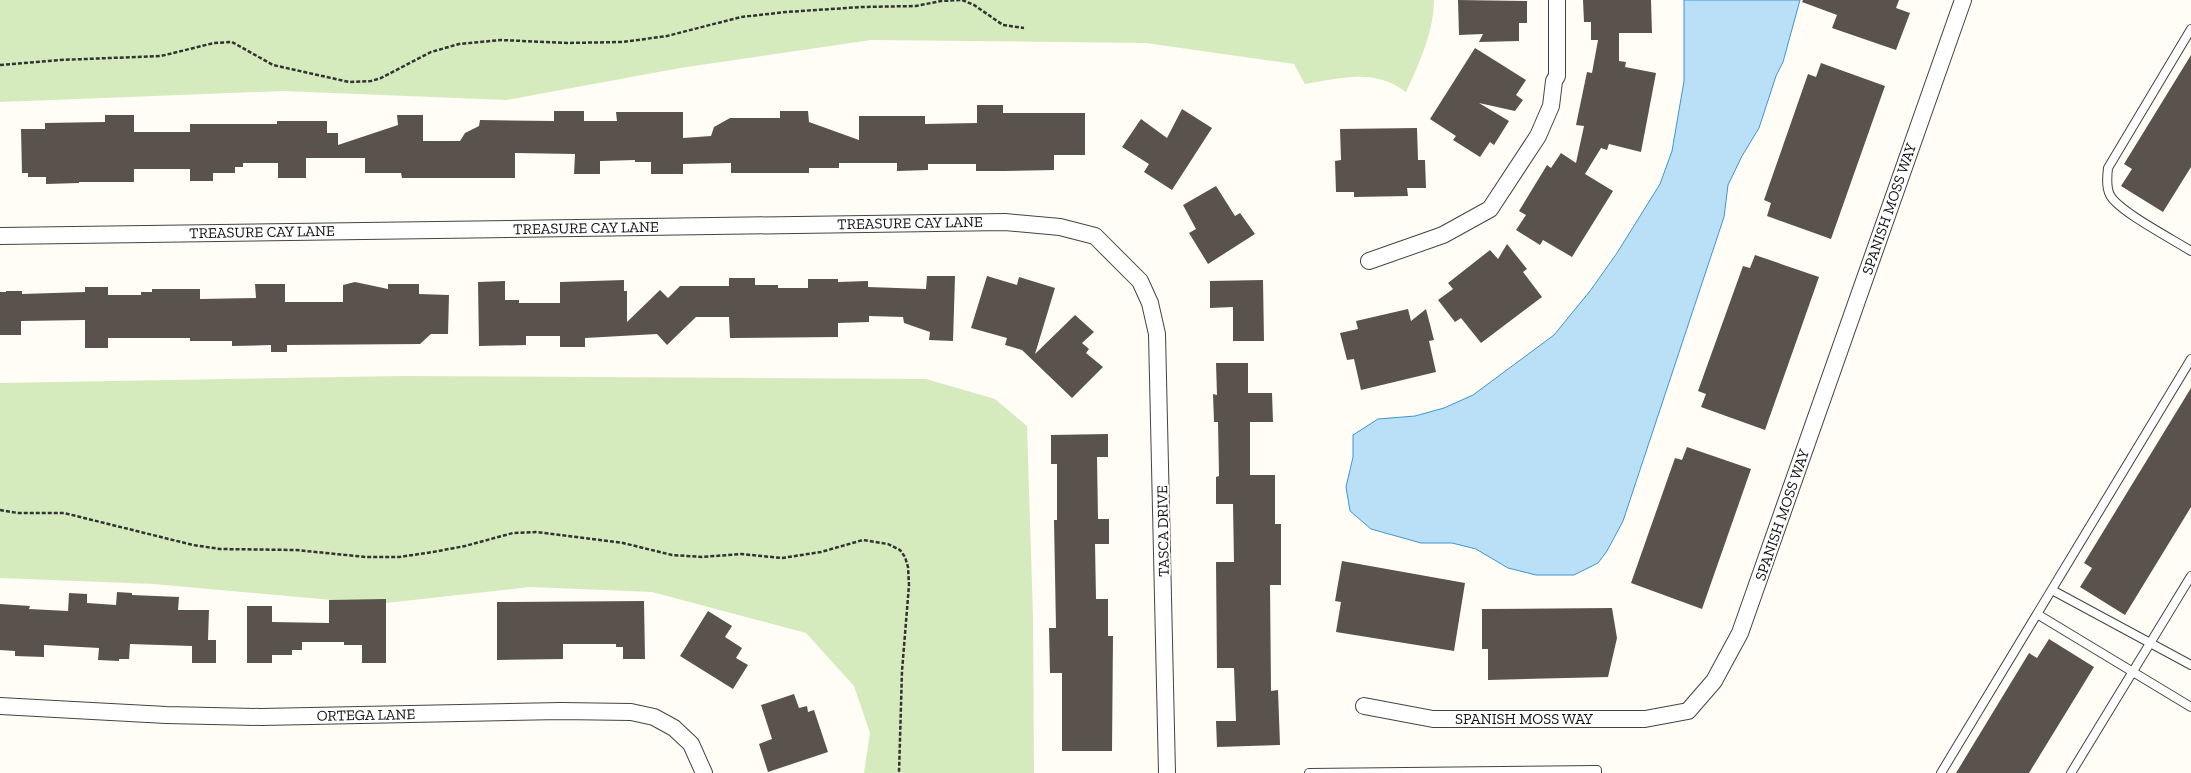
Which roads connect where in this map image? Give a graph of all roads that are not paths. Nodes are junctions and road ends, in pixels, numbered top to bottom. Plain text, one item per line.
1 (1557, 0) edge
2 (1963, 0) edge
3 (2191, 29) edge
4 (0, 236) edge
5 (2191, 250) edge
6 (1369, 261) dead end
7 (1145, 292) joint
8 (2191, 359) edge
9 (2191, 576) edge
10 (2052, 590) junction
11 (2037, 614) junction
12 (2150, 643) junction
13 (2191, 665) edge
14 (2132, 672) junction
15 (0, 706) edge
16 (1364, 706) dead end
17 (2191, 707) edge
18 (704, 773) edge
19 (1166, 773) edge
20 (1309, 773) edge
21 (1597, 773) edge
22 (1941, 773) edge
23 (2071, 773) edge

1 - 6 street
2 - 16 street, SPANISH MOSS WAY
3 - 5 lane
4 - 7 street, TREASURE CAY LANE
7 - 19 street, TASCA DRIVE
8 - 10 lane
9 - 12 lane
10 - 11 lane
10 - 12 lane
11 - 14 lane
11 - 22 lane
12 - 13 lane
12 - 14 lane
14 - 17 lane
14 - 23 lane
15 - 18 street, ORTEGA LANE
20 - 21 lane

